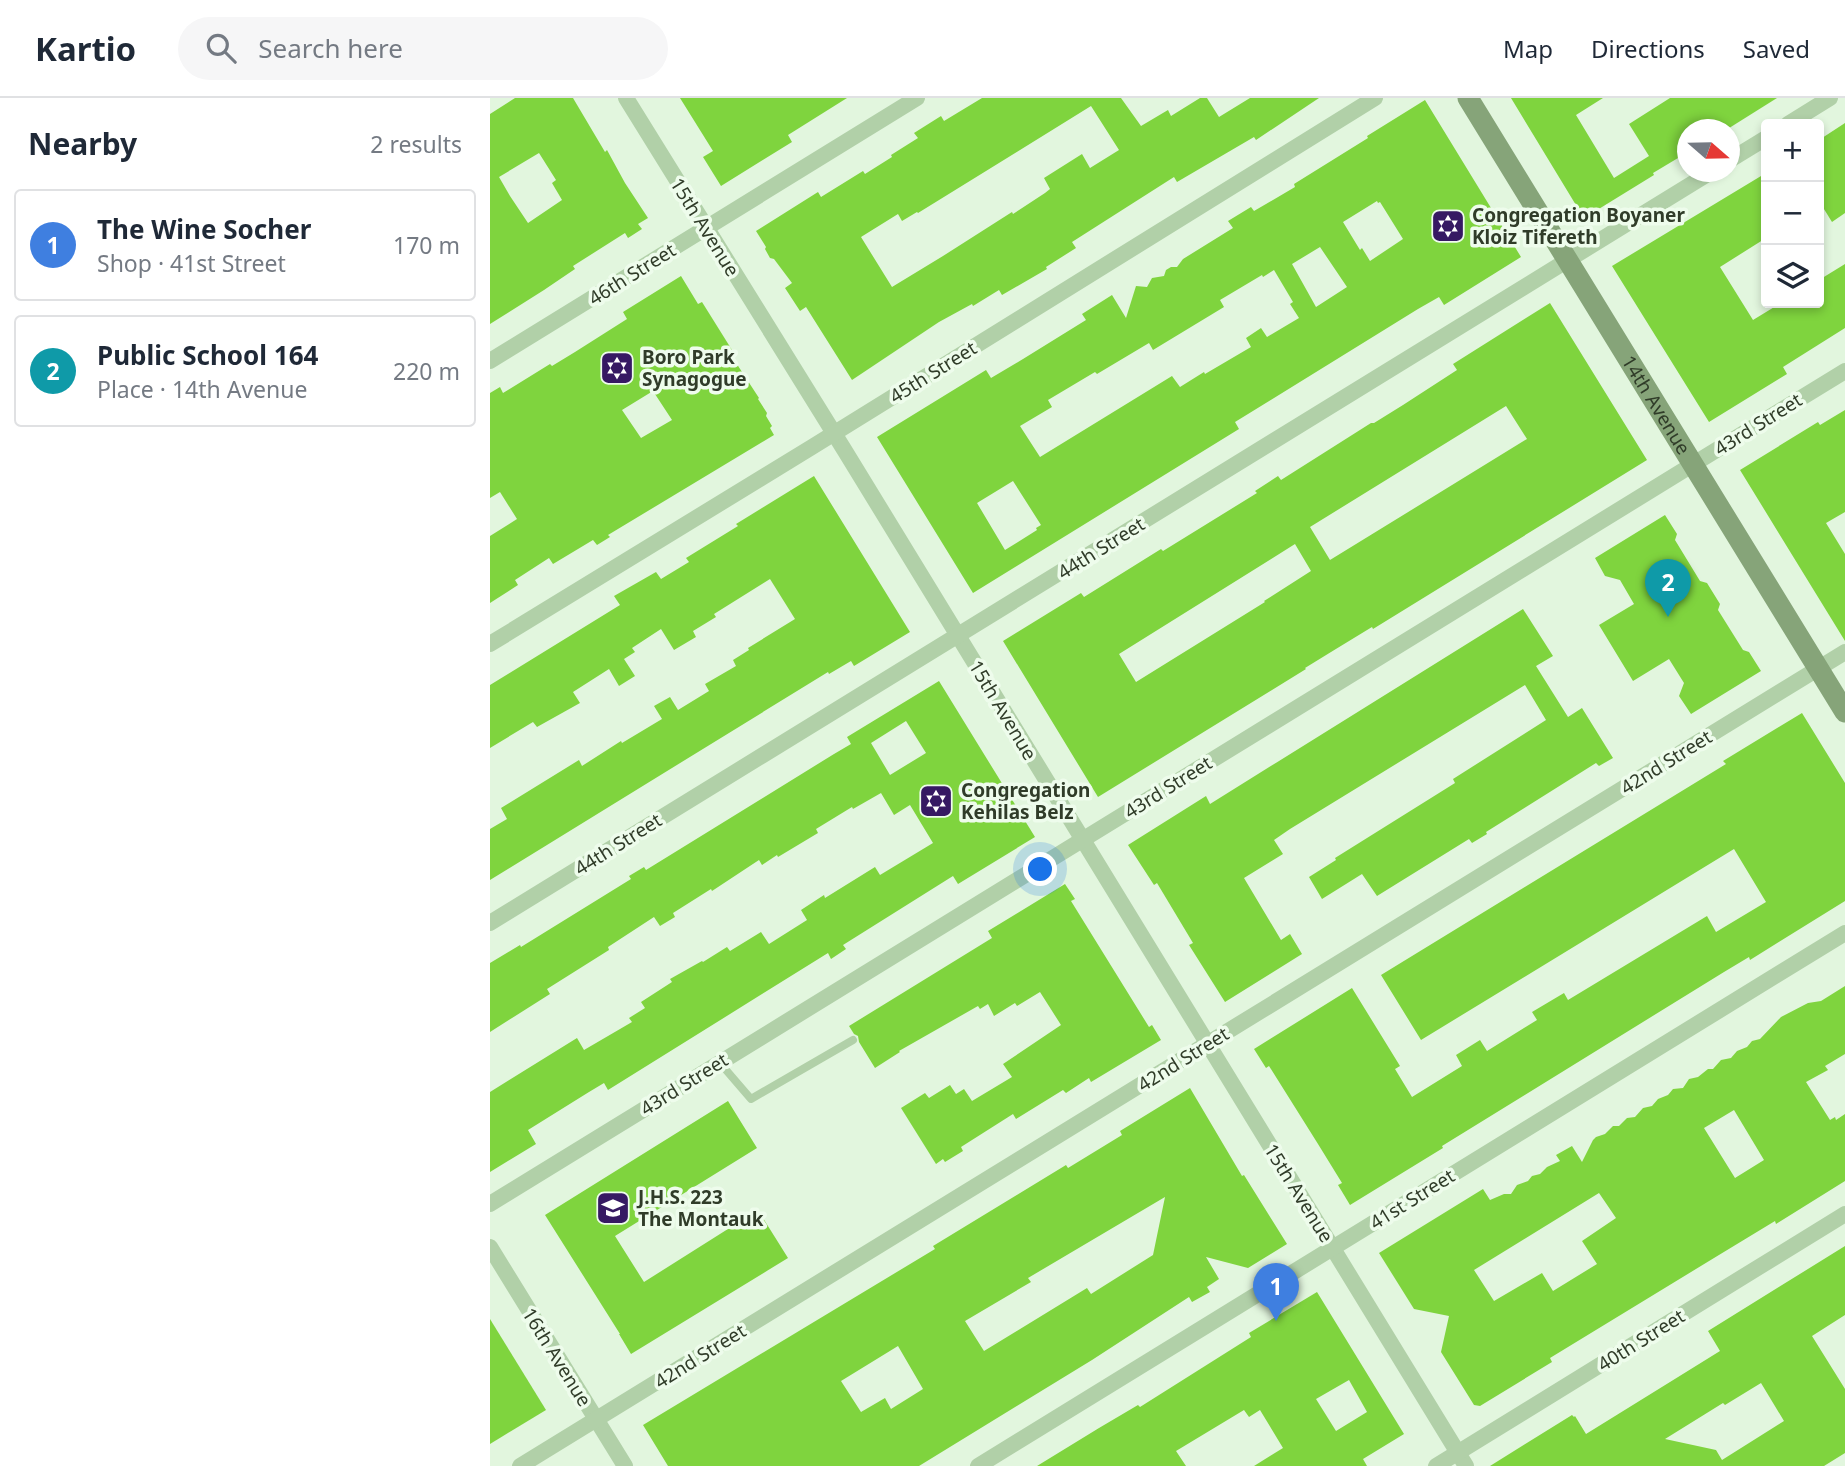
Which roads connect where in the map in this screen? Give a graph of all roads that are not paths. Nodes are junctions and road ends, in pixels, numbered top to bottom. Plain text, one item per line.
1 (626, 98) edge
2 (917, 98) edge
3 (1375, 98) edge
4 (1468, 98) edge
5 (1830, 98) edge
6 (1796, 119) edge
7 (1761, 141) edge
8 (1740, 154) edge
9 (1695, 182) edge
10 (706, 229) junction
11 (1567, 260) junction
12 (490, 361) edge
13 (1845, 371) edge
14 (834, 433) junction
15 (1693, 464) junction
16 (957, 636) junction
17 (490, 644) edge
18 (1845, 652) edge
19 (1818, 668) junction
20 (1845, 712) edge
21 (1082, 840) junction
22 (490, 923) edge
23 (1845, 933) edge
24 (853, 1040) dead end
25 (1207, 1044) junction
26 (720, 1063) junction
27 (490, 1204) edge
28 (1845, 1214) edge
29 (490, 1247) edge
30 (1333, 1248) junction
31 (596, 1420) junction
32 (1462, 1459) edge
33 (520, 1466) edge
34 (625, 1466) edge
35 (978, 1466) edge
36 (1436, 1466) edge

1 - 10 street, 15th Avenue
2 - 10 street, 46th Street
3 - 14 street, 45th Street
4 - 11 main road, 14th Avenue
5 - 6 street
7 - 8 street
9 - 11 street, 44th Street
10 - 12 street, 46th Street
10 - 14 street, 15th Avenue
11 - 15 main road, 14th Avenue
11 - 16 street, 44th Street
13 - 15 street, 43rd Street
14 - 16 street, 15th Avenue
14 - 17 street, 45th Street
15 - 19 main road, 14th Avenue
15 - 21 street, 43rd Street
16 - 21 street, 15th Avenue
16 - 22 street, 44th Street
18 - 19 street, 42nd Street
19 - 20 main road, 14th Avenue
19 - 25 street, 42nd Street
21 - 25 street, 15th Avenue
21 - 26 street, 43rd Street
23 - 30 street, 41st Street
24 - 26 lane
25 - 30 street, 15th Avenue
25 - 31 street, 42nd Street
26 - 27 street, 43rd Street
28 - 32 street, 40th Street
29 - 31 street, 16th Avenue
30 - 32 street, 15th Avenue
30 - 35 street, 41st Street
31 - 33 street, 42nd Street
31 - 34 street, 16th Avenue
32 - 36 street, 40th Street

